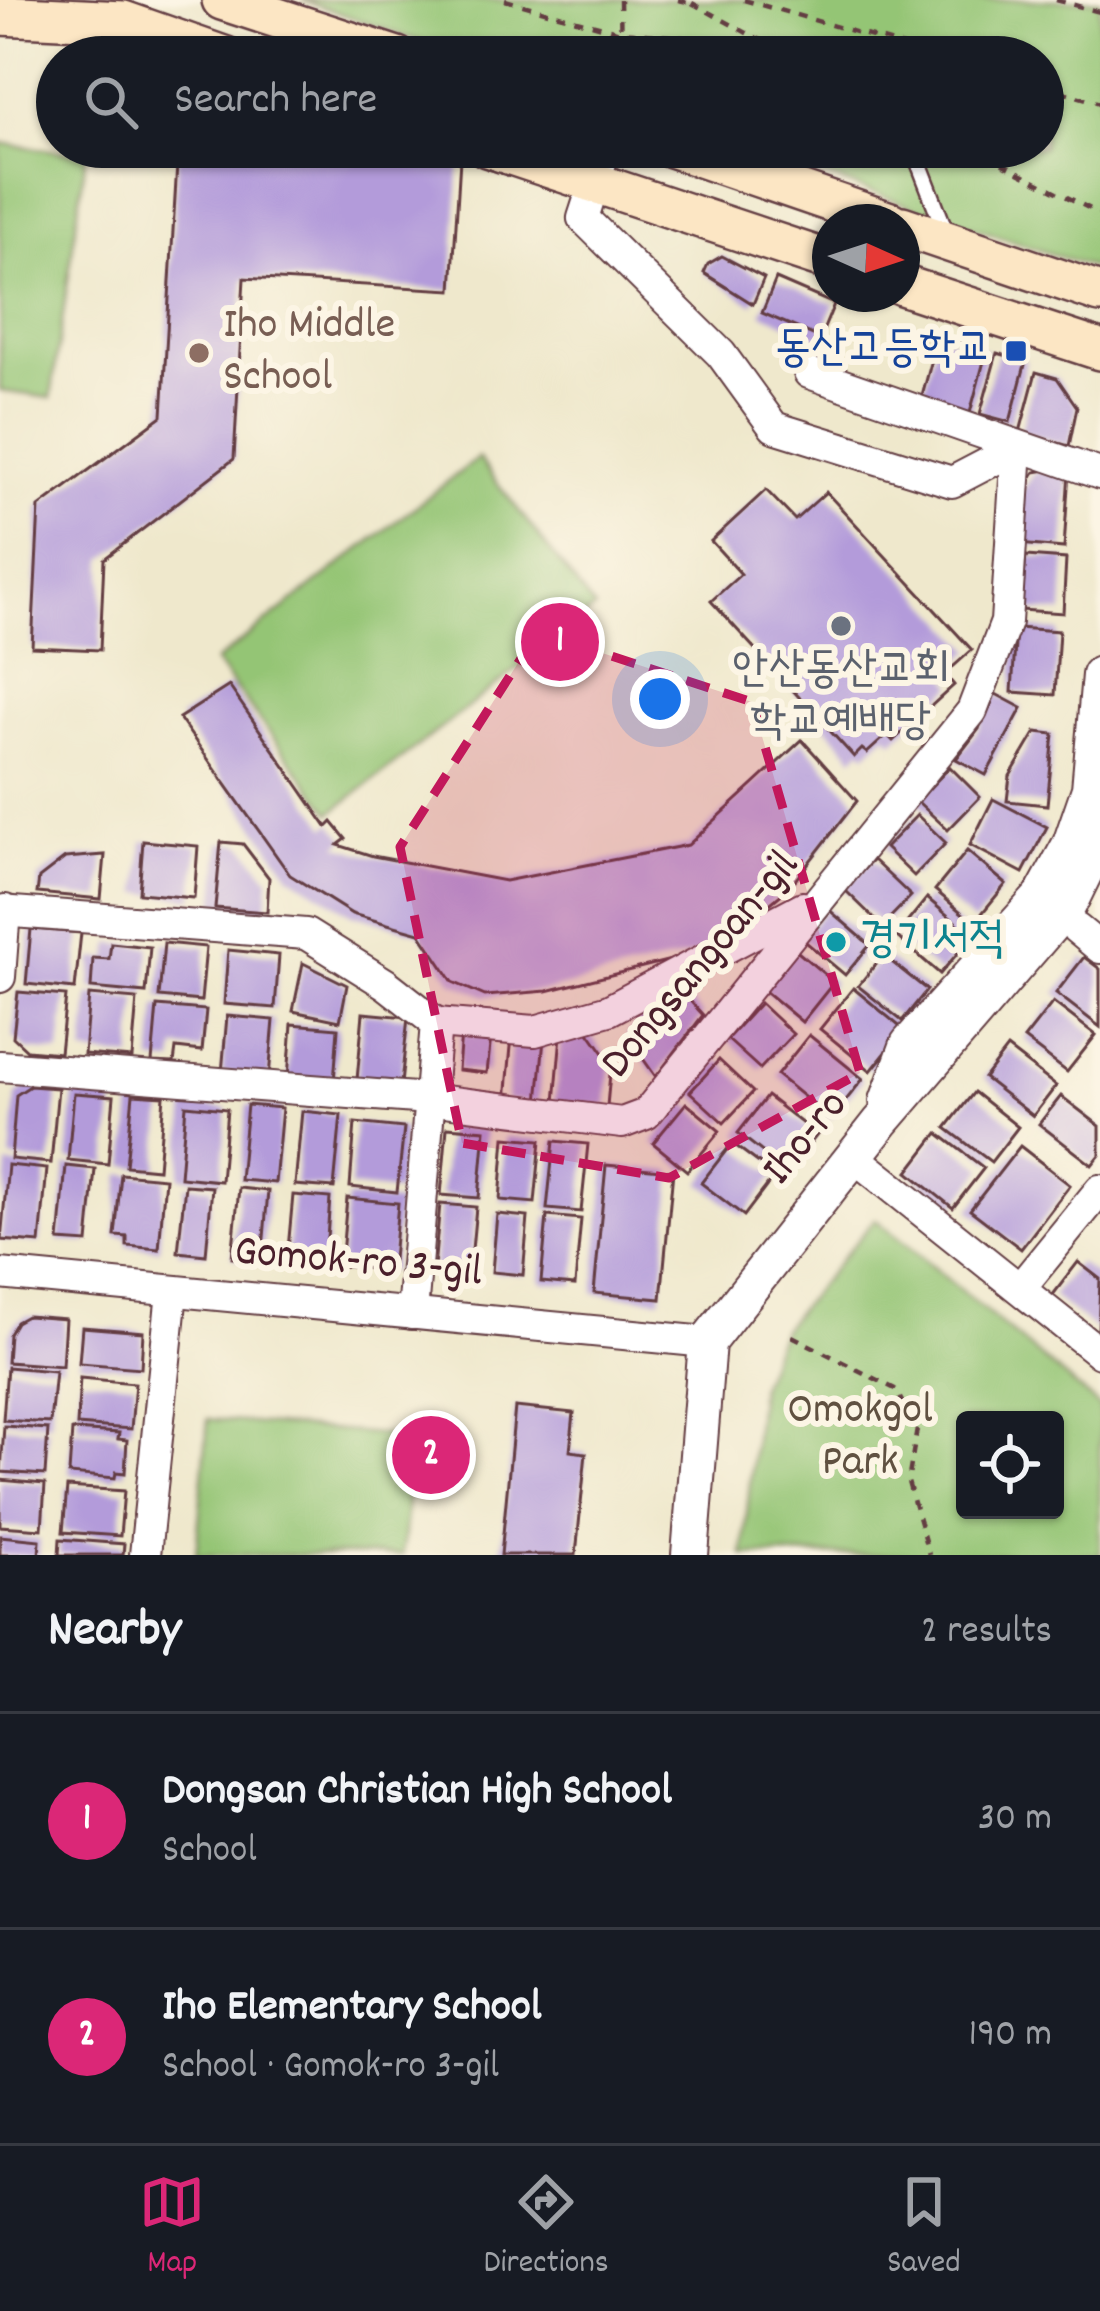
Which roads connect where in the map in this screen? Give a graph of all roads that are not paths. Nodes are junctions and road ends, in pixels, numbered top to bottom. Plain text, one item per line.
1 (223, 0) edge
2 (0, 15) edge
3 (164, 36) edge
4 (334, 36) edge
5 (598, 168) edge
6 (606, 168) edge
7 (732, 168) edge
8 (921, 168) edge
9 (837, 204) edge
10 (920, 232) edge
11 (950, 242) junction
12 (812, 254) edge
13 (920, 291) edge
14 (1100, 293) edge
15 (1100, 350) edge
16 (808, 373) dead end
17 (1017, 448) junction
18 (1100, 474) edge
19 (1100, 675) edge
20 (1100, 823) edge
21 (1100, 893) edge
22 (816, 900) junction
23 (3, 910) edge
24 (1089, 939) edge
25 (0, 977) edge
26 (436, 1023) junction
27 (0, 1066) edge
28 (428, 1099) junction
29 (881, 1121) junction
30 (853, 1156) junction
31 (1100, 1190) edge
32 (0, 1274) edge
33 (1022, 1287) junction
34 (172, 1292) junction
35 (412, 1314) junction
36 (707, 1342) junction
37 (1100, 1353) edge
38 (145, 1555) edge
39 (690, 1555) edge

1 - 4 main road
2 - 3 main road
5 - 17 street
6 - 12 main road
7 - 9 main road
8 - 11 lane
10 - 11 main road
11 - 14 main road
13 - 15 main road
16 - 17 street
17 - 18 street
17 - 22 street, Dongsangoan-gil
19 - 29 street
20 - 29 street, Iho-ro
21 - 24 street
22 - 26 street
22 - 28 street, Dongsangoan-gil
23 - 25 street
23 - 26 street
24 - 29 street
26 - 28 street
27 - 28 street, Dongsangoan-gil
28 - 35 street
29 - 30 street, Iho-ro
30 - 33 street
30 - 36 street, Iho-ro
31 - 33 street
32 - 34 street, Gomok-ro 3-gil
33 - 37 street
34 - 35 street, Gomok-ro 3-gil
34 - 38 street
35 - 36 street, Gomok-ro 3-gil
36 - 39 street

